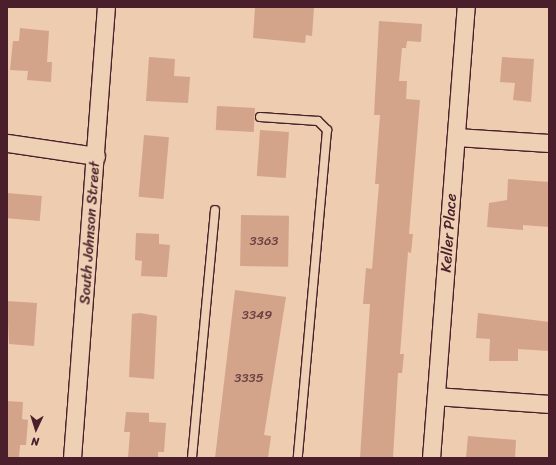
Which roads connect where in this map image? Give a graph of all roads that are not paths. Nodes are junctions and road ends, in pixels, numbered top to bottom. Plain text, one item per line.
1 (106, 7) edge
2 (466, 7) edge
3 (260, 117) dead end
4 (456, 137) junction
5 (7, 143) edge
6 (549, 143) edge
7 (96, 156) junction
8 (215, 210) dead end
9 (436, 396) junction
10 (549, 404) edge
11 (72, 458) edge
12 (192, 458) edge
13 (298, 458) edge
14 (431, 458) edge

1 - 7 street, South Johnson Street
2 - 4 street, Keller Place
3 - 13 lane
4 - 6 street
4 - 9 street, Keller Place
5 - 7 street
7 - 11 street, South Johnson Street
8 - 12 lane
9 - 10 street
9 - 14 street, Keller Place

